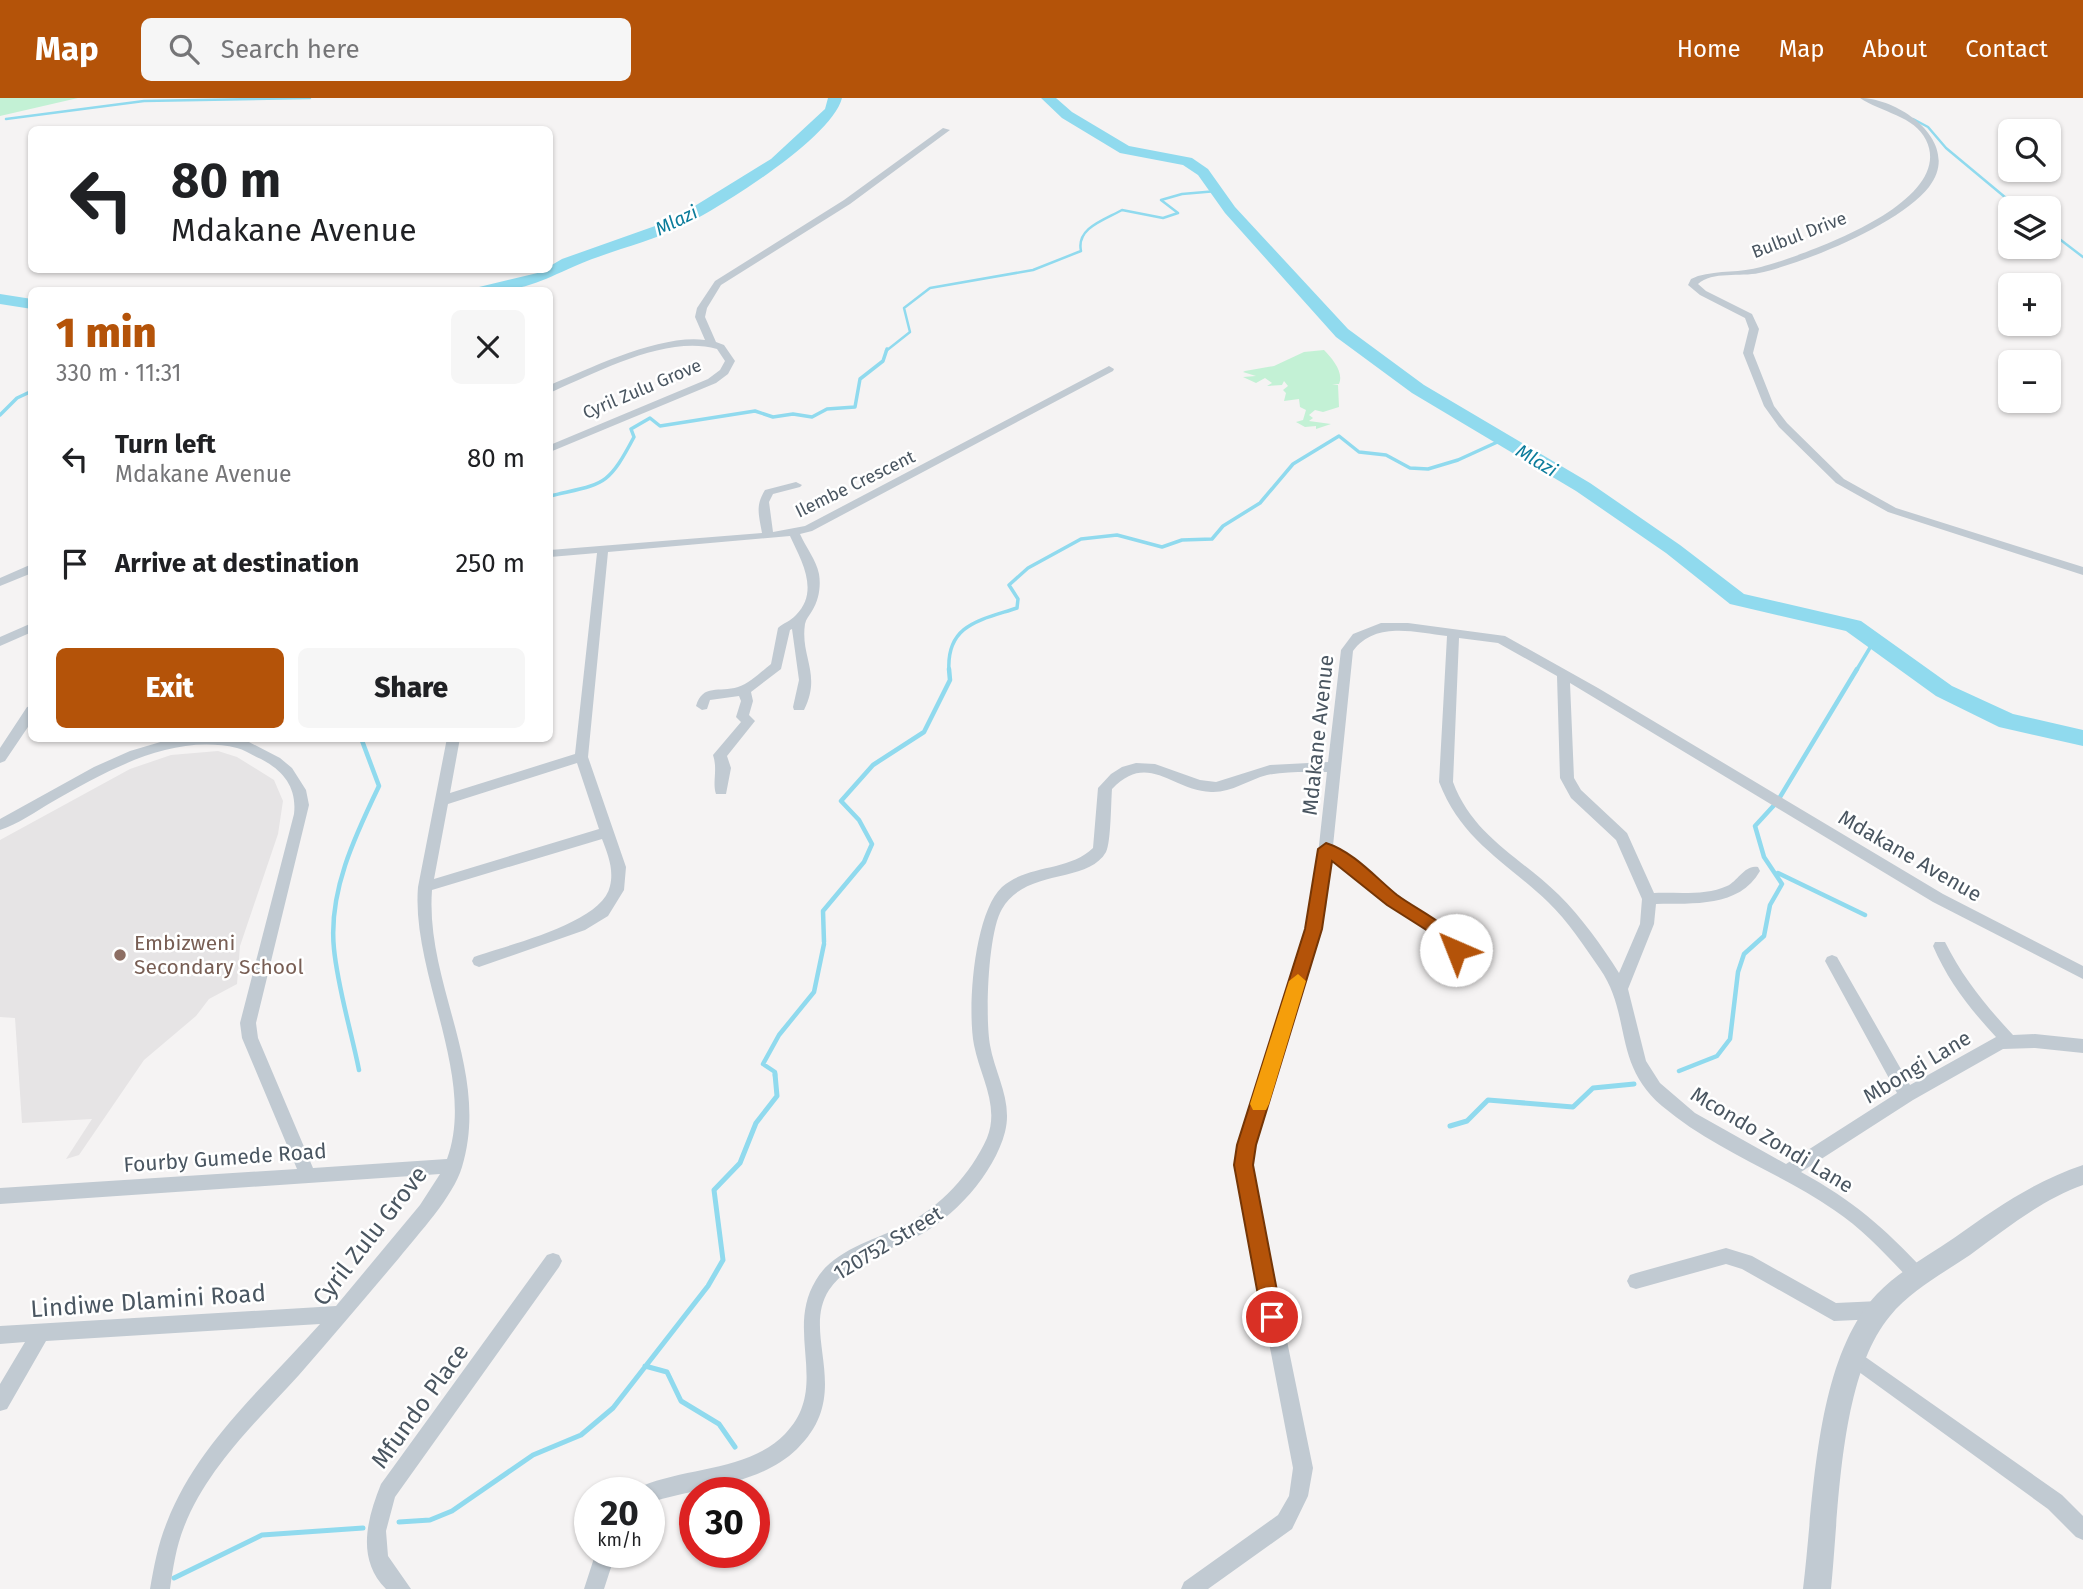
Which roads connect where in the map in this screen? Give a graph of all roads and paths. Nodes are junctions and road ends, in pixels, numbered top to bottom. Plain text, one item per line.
1 (1864, 98) edge
2 (946, 130) dead end
3 (710, 342) junction
4 (1110, 369) dead end
5 (553, 388) edge
6 (553, 448) edge
7 (796, 485) dead end
8 (794, 533) junction
9 (768, 536) junction
10 (603, 549) junction
11 (553, 552) edge
12 (28, 570) edge
13 (2083, 571) edge
14 (0, 582) edge
15 (799, 622) junction
16 (28, 629) edge
17 (1453, 632) junction
18 (0, 642) edge
19 (1563, 674) junction
20 (744, 691) junction
21 (702, 706) dead end
22 (799, 708) dead end
23 (28, 716) edge
24 (177, 742) edge
25 (234, 742) edge
26 (453, 742) edge
27 (581, 757) junction
28 (0, 758) edge
29 (1334, 768) junction
30 (721, 790) dead end
31 (442, 801) junction
32 (0, 825) edge
33 (607, 832) junction
34 (1326, 849) junction
35 (1753, 871) dead end
36 (425, 887) junction
37 (1649, 899) junction
38 (1940, 946) dead end
39 (1456, 950) dead end
40 (479, 961) dead end
41 (1832, 961) dead end
42 (2083, 973) edge
43 (1620, 989) junction
44 (2009, 1041) junction
45 (2083, 1045) edge
46 (1907, 1095) junction
47 (454, 1166) junction
48 (1786, 1173) junction
49 (2083, 1175) edge
50 (308, 1176) junction
51 (0, 1196) edge
52 (553, 1261) dead end
53 (1918, 1276) junction
54 (1636, 1281) dead end
55 (1879, 1310) junction
56 (341, 1314) junction
57 (41, 1333) junction
58 (0, 1335) edge
59 (1854, 1358) junction
60 (0, 1402) edge
61 (665, 1487) edge
62 (2083, 1530) edge
63 (601, 1568) edge
64 (160, 1589) edge
65 (401, 1589) edge
66 (594, 1589) edge
67 (1191, 1589) edge
68 (1817, 1589) edge

1 - 13 street, Bulbul Drive
2 - 3 street, Cyril Zulu Grove
3 - 5 street
3 - 6 street, Cyril Zulu Grove
4 - 8 street, Ilembe Crescent
7 - 9 street
8 - 9 street, Ilembe Crescent
8 - 15 street
9 - 10 street, Ilembe Crescent
10 - 11 street, Ilembe Crescent
10 - 27 street
12 - 14 street
15 - 20 street
15 - 22 street
16 - 18 street
17 - 19 street, Mdakane Avenue
17 - 29 street, Mdakane Avenue
17 - 43 street, Mcondo Zondi Lane
19 - 37 street
19 - 42 street, Mdakane Avenue
20 - 21 street
20 - 30 street
23 - 28 street
24 - 32 street
25 - 50 street
26 - 31 street, Cyril Zulu Grove
27 - 31 street
27 - 33 street
29 - 34 street, Mdakane Avenue
29 - 61 street, 120752 Street
31 - 36 street, Cyril Zulu Grove
33 - 36 street
33 - 40 street
34 - 39 street
34 - 67 street, Mdakane Avenue
35 - 37 street
36 - 47 street, Cyril Zulu Grove
37 - 43 street
38 - 44 street
41 - 46 street
43 - 48 street, Mcondo Zondi Lane
44 - 45 street, Mbongi Lane
44 - 46 street, Mbongi Lane
46 - 48 street, Mbongi Lane
47 - 50 street, Fourby Gumede Road
47 - 56 street, Cyril Zulu Grove
48 - 53 street, Mcondo Zondi Lane
49 - 53 street
50 - 51 street, Fourby Gumede Road
52 - 65 street, Mfundo Place
53 - 55 street
54 - 55 street
55 - 59 street
56 - 57 street, Lindiwe Dlamini Road
56 - 64 street, Cyril Zulu Grove
57 - 58 street, Lindiwe Dlamini Road
57 - 60 street
59 - 62 street
59 - 68 street
63 - 66 street

